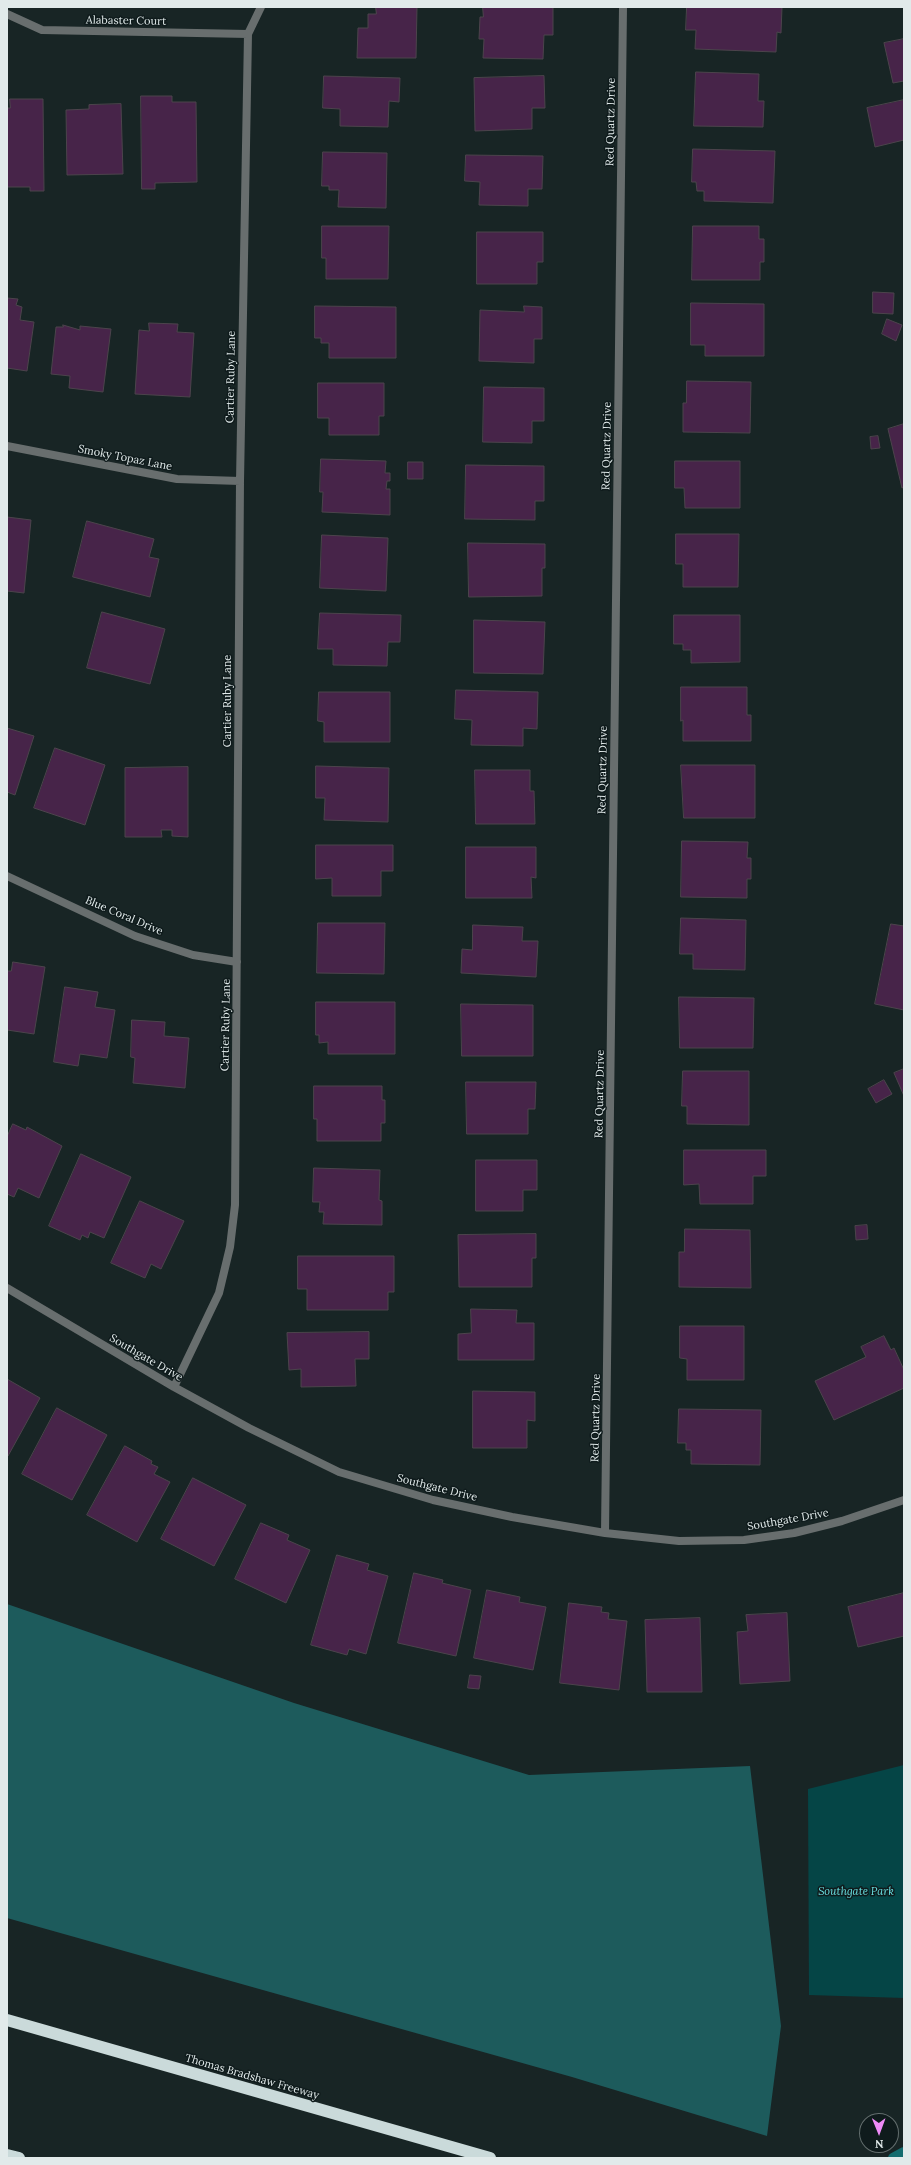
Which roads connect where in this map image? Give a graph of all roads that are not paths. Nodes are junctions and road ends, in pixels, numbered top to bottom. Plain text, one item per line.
1 (261, 7) edge
2 (623, 7) edge
3 (7, 14) edge
4 (248, 34) junction
5 (7, 446) edge
6 (240, 481) junction
7 (7, 876) edge
8 (237, 962) junction
9 (7, 1288) edge
10 (174, 1387) junction
11 (904, 1500) edge
12 (605, 1532) junction
13 (7, 2020) edge
14 (7, 2155) edge
15 (19, 2158) edge
16 (490, 2158) edge

1 - 4 street, Cartier Ruby Lane
2 - 12 street, Red Quartz Drive
3 - 4 street, Alabaster Court
4 - 6 street, Cartier Ruby Lane
5 - 6 street, Smoky Topaz Lane
6 - 8 street, Cartier Ruby Lane
7 - 8 street, Blue Coral Drive
8 - 10 street, Cartier Ruby Lane
9 - 10 street, Southgate Drive
10 - 12 street, Southgate Drive
11 - 12 street, Southgate Drive
13 - 16 highway, Thomas Bradshaw Freeway
14 - 15 highway

